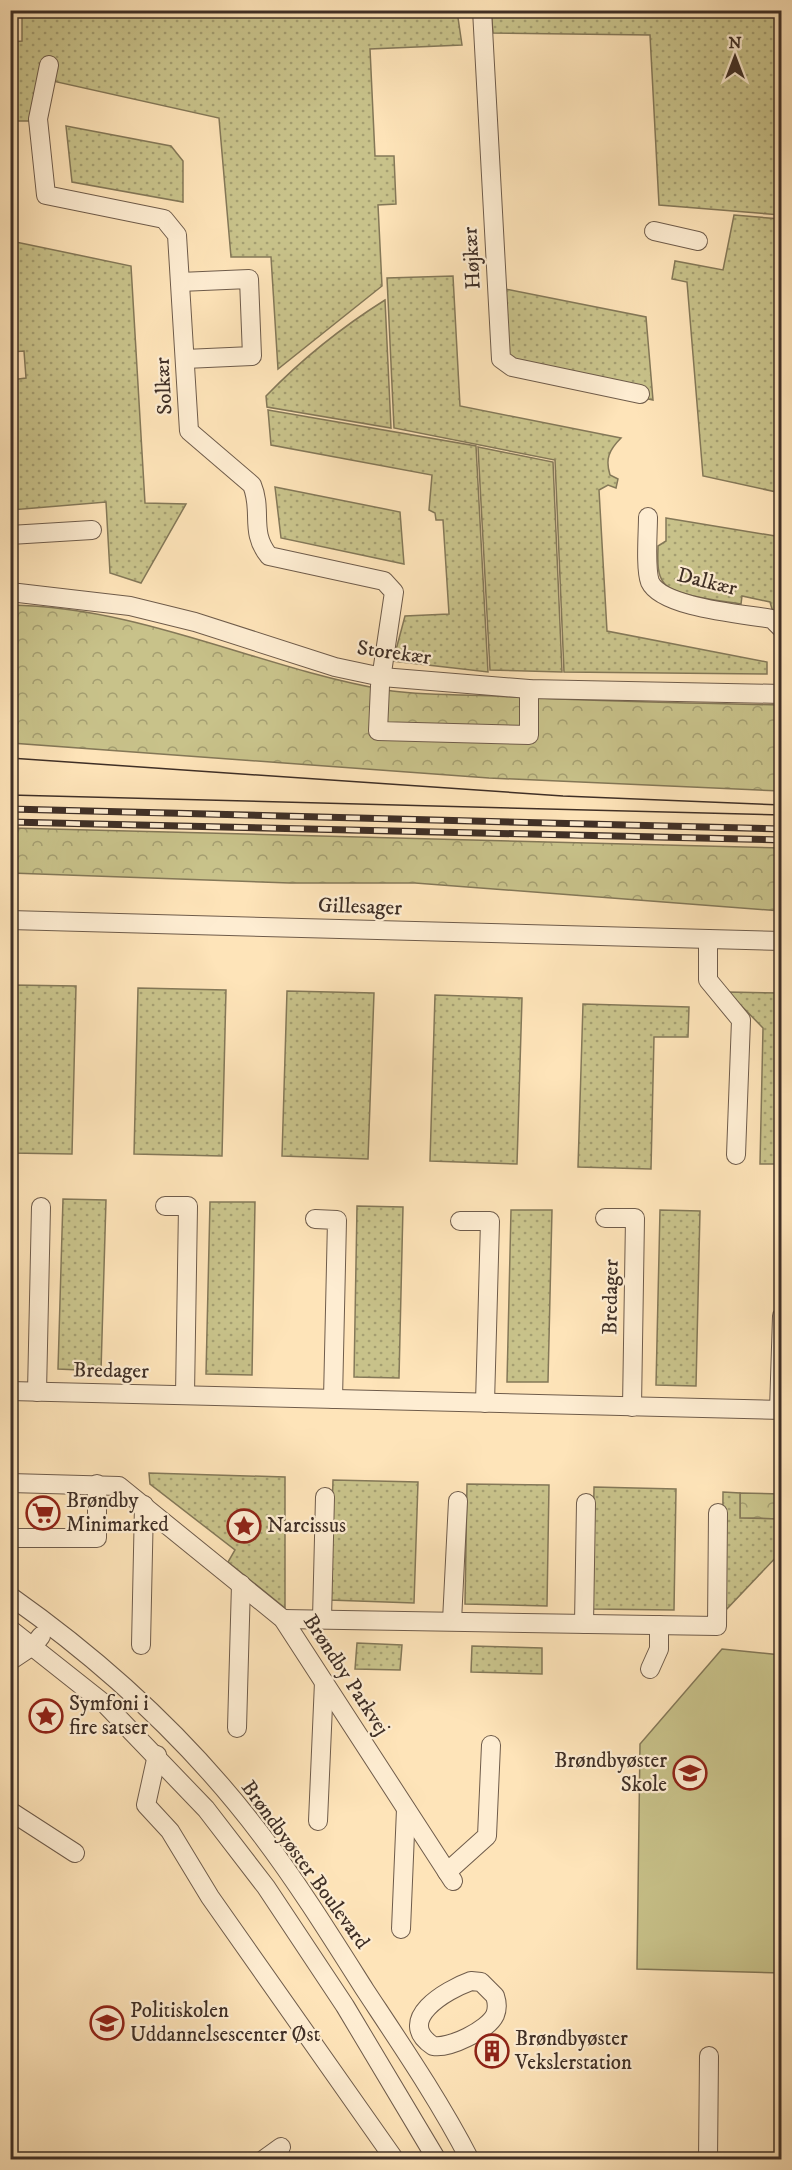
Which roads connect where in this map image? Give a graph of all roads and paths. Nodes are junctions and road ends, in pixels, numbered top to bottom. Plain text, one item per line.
1 (482, 10) edge
2 (48, 65) dead end
3 (654, 231) dead end
4 (698, 241) dead end
5 (180, 282) junction
6 (185, 359) junction
7 (640, 394) dead end
8 (648, 517) dead end
9 (92, 530) dead end
10 (10, 536) edge
11 (10, 592) edge
12 (782, 629) edge
13 (382, 677) junction
14 (528, 689) junction
15 (782, 694) edge
16 (10, 920) edge
17 (708, 939) junction
18 (782, 941) edge
19 (736, 1155) dead end
20 (165, 1206) dead end
21 (41, 1207) dead end
22 (605, 1218) dead end
23 (315, 1219) dead end
24 (460, 1221) dead end
25 (782, 1316) edge
26 (10, 1391) edge
27 (37, 1392) junction
28 (185, 1395) junction
29 (333, 1399) junction
30 (485, 1403) junction
31 (632, 1407) junction
32 (780, 1410) edge
33 (10, 1483) edge
34 (97, 1484) junction
35 (325, 1497) dead end
36 (458, 1501) dead end
37 (586, 1503) dead end
38 (144, 1505) junction
39 (718, 1513) dead end
40 (11, 1538) edge
41 (241, 1584) junction
42 (10, 1596) edge
43 (283, 1619) junction
44 (322, 1619) junction
45 (452, 1621) junction
46 (584, 1624) junction
47 (658, 1625) junction
48 (50, 1626) junction
49 (10, 1629) edge
50 (34, 1645) junction
51 (141, 1645) dead end
52 (10, 1661) edge
53 (650, 1669) dead end
54 (324, 1682) junction
55 (237, 1728) dead end
56 (491, 1745) dead end
57 (157, 1755) junction
58 (406, 1809) junction
59 (10, 1811) edge
60 (318, 1821) dead end
61 (75, 1853) dead end
62 (401, 1929) dead end
63 (430, 2044) dead end
64 (709, 2056) dead end
65 (410, 2057) junction
66 (387, 2073) junction
67 (281, 2147) dead end
68 (263, 2160) edge
69 (394, 2160) edge
70 (437, 2160) edge
71 (470, 2160) edge
72 (708, 2160) edge

1 - 7 street, Højkær
2 - 5 street, Solkær
3 - 4 street
5 - 6 street, Solkær
5 - 6 street
6 - 13 street, Solkær
8 - 12 street, Dalkær
9 - 10 street
11 - 13 street, Storekær
13 - 14 street, Storekær
13 - 14 street
14 - 15 street, Storekær
16 - 17 street, Gillesager
17 - 18 street, Gillesager
17 - 19 street
20 - 28 street
21 - 27 street
22 - 31 street, Bredager
23 - 29 street
24 - 30 street
25 - 32 street, Bredager
26 - 27 street, Bredager
27 - 28 street, Bredager
28 - 29 street, Bredager
29 - 30 street, Bredager
30 - 31 street, Bredager
31 - 32 street, Bredager
33 - 34 street, Brøndby Parkvej
34 - 38 street, Brøndby Parkvej
34 - 40 street
35 - 44 street
36 - 45 street
37 - 46 street
38 - 41 street, Brøndby Parkvej
38 - 51 street
39 - 47 street
41 - 43 street, Brøndby Parkvej
41 - 55 street
42 - 48 street, Brøndbyøster Boulevard
43 - 44 street
43 - 54 street, Brøndby Parkvej
44 - 45 street
45 - 46 street
46 - 47 street
47 - 53 street
48 - 50 street
48 - 65 street, Brøndbyøster Boulevard
49 - 50 street
50 - 52 street
50 - 57 street
54 - 58 street, Brøndby Parkvej
54 - 60 street
56 - 58 street, Brøndby Parkvej
57 - 66 street
57 - 69 street
58 - 62 street
59 - 61 street
63 - 65 street
64 - 72 street
65 - 66 street
65 - 71 street, Brøndbyøster Boulevard
66 - 70 street
67 - 68 street

